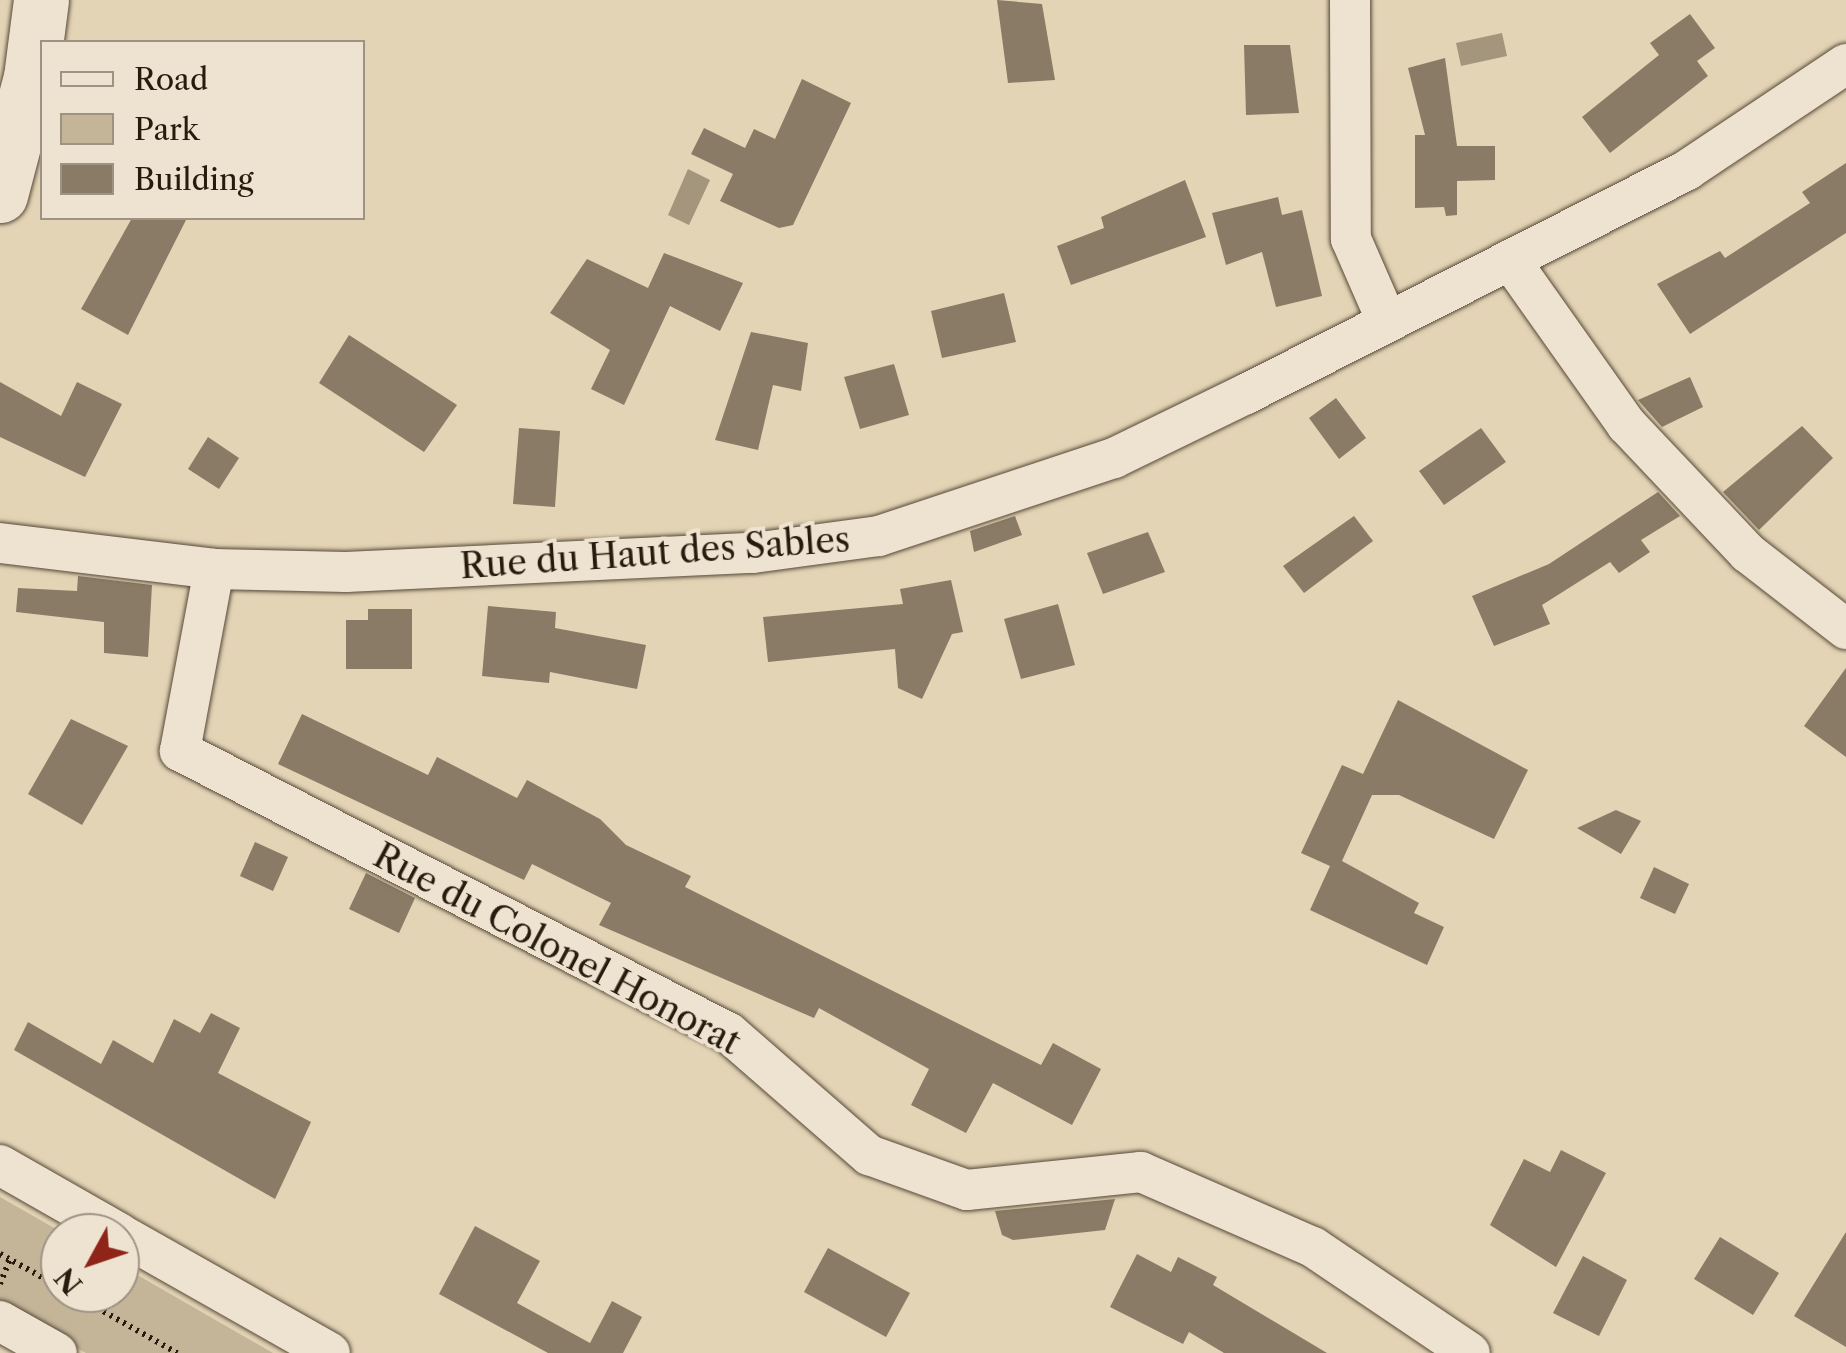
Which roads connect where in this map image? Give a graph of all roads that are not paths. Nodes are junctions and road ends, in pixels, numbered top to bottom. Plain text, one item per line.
1 (41, 0) edge
2 (1339, 2) edge
3 (1846, 64) edge
4 (0, 195) edge
5 (1510, 260) junction
6 (1385, 317) junction
7 (0, 543) edge
8 (214, 568) junction
9 (1846, 629) edge
10 (0, 1165) edge
11 (85, 1213) edge
12 (140, 1244) edge
13 (0, 1321) edge
14 (57, 1353) edge
15 (330, 1353) edge
16 (1470, 1353) edge

1 - 4 street
2 - 6 street
3 - 5 street, Rue du Haut des Sables
5 - 6 street, Rue du Haut des Sables
5 - 9 street
6 - 8 street, Rue du Haut des Sables
7 - 8 street, Rue du Haut des Sables
8 - 16 street, Rue du Colonel Honorat
10 - 11 street
12 - 15 street
13 - 14 street

